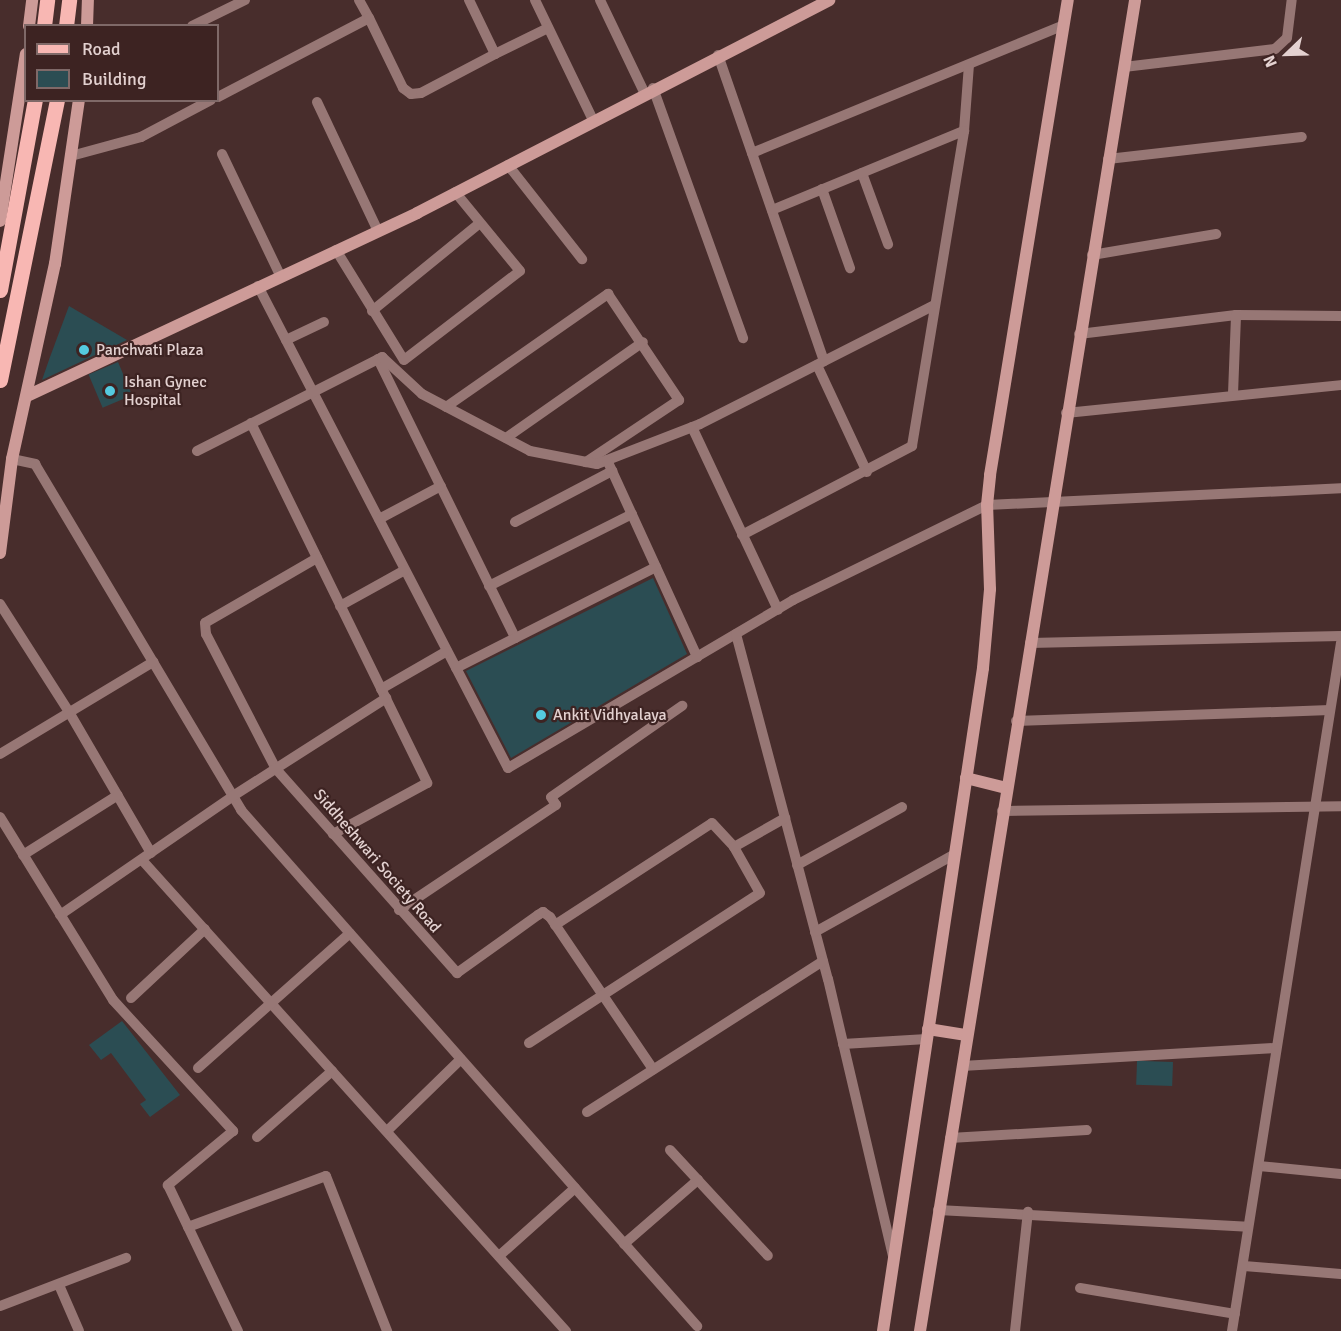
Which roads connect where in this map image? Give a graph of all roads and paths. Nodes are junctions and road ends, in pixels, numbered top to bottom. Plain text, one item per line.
1 (32, 0) edge
2 (47, 0) edge
3 (69, 0) edge
4 (88, 0) edge
5 (245, 0) edge
6 (359, 0) edge
7 (469, 0) edge
8 (535, 0) edge
9 (600, 0) edge
10 (829, 0) edge
11 (1068, 0) edge
12 (1135, 0) edge
13 (1292, 0) edge
14 (369, 18) junction
15 (29, 24) edge
16 (44, 24) edge
17 (66, 24) edge
18 (87, 24) edge
19 (196, 24) edge
20 (1064, 25) junction
21 (548, 28) junction
22 (495, 54) junction
23 (718, 55) junction
24 (969, 65) junction
25 (24, 67) edge
26 (1124, 67) junction
27 (649, 90) junction
28 (219, 96) edge
29 (35, 102) edge
30 (57, 102) edge
31 (79, 102) edge
32 (207, 102) edge
33 (317, 102) dead end
34 (593, 120) junction
35 (964, 131) junction
36 (1302, 137) dead end
37 (752, 153) junction
38 (222, 154) dead end
39 (71, 156) junction
40 (1108, 159) junction
41 (508, 165) junction
42 (862, 173) junction
43 (822, 189) junction
44 (456, 192) junction
45 (772, 210) junction
46 (0, 221) edge
47 (480, 223) junction
48 (378, 231) junction
49 (1216, 234) dead end
50 (888, 244) dead end
51 (336, 250) junction
52 (1092, 255) junction
53 (582, 259) dead end
54 (850, 268) dead end
55 (280, 275) junction
56 (258, 286) junction
57 (0, 290) edge
58 (935, 305) junction
59 (372, 310) junction
60 (1236, 315) junction
61 (1341, 316) edge
62 (324, 322) dead end
63 (1079, 334) junction
64 (743, 338) dead end
65 (286, 340) junction
66 (643, 342) junction
67 (378, 359) junction
68 (820, 363) junction
69 (0, 380) edge
70 (1341, 385) edge
71 (313, 391) junction
72 (1233, 394) junction
73 (27, 396) junction
74 (446, 406) junction
75 (1066, 412) junction
76 (250, 423) junction
77 (692, 427) junction
78 (506, 438) junction
79 (197, 451) dead end
80 (12, 459) junction
81 (607, 460) junction
82 (586, 462) junction
83 (612, 471) junction
84 (867, 472) junction
85 (441, 486) junction
86 (1341, 488) edge
87 (1051, 502) junction
88 (987, 505) junction
89 (632, 514) junction
90 (2, 516) edge
91 (379, 519) junction
92 (515, 522) dead end
93 (742, 535) junction
94 (0, 553) edge
95 (317, 558) junction
96 (656, 567) junction
97 (405, 570) junction
98 (489, 586) junction
99 (0, 604) edge
100 (340, 606) junction
101 (777, 610) junction
102 (736, 634) junction
103 (1341, 636) edge
104 (515, 638) junction
105 (1030, 643) junction
106 (1341, 643) edge
107 (447, 651) junction
108 (697, 657) junction
109 (153, 662) junction
110 (456, 668) junction
111 (383, 694) junction
112 (682, 706) dead end
113 (1330, 710) junction
114 (69, 712) junction
115 (1016, 721) junction
116 (0, 754) edge
117 (276, 768) junction
118 (966, 778) junction
119 (1006, 788) junction
120 (118, 795) junction
121 (233, 796) junction
122 (1315, 804) junction
123 (1341, 806) edge
124 (902, 807) dead end
125 (1002, 811) junction
126 (0, 817) edge
127 (785, 818) junction
128 (333, 834) junction
129 (734, 847) junction
130 (955, 854) junction
131 (24, 855) junction
132 (147, 856) junction
133 (798, 865) junction
134 (399, 910) junction
135 (60, 915) junction
136 (555, 925) junction
137 (205, 929) junction
138 (815, 932) junction
139 (350, 933) junction
140 (823, 961) junction
141 (601, 993) junction
142 (131, 998) dead end
143 (271, 1003) junction
144 (928, 1034) junction
145 (967, 1035) junction
146 (529, 1043) dead end
147 (843, 1044) junction
148 (1274, 1048) junction
149 (461, 1059) junction
150 (962, 1066) junction
151 (198, 1068) dead end
152 (652, 1069) junction
153 (332, 1071) junction
154 (587, 1112) dead end
155 (1087, 1130) dead end
156 (387, 1131) junction
157 (257, 1137) dead end
158 (950, 1138) junction
159 (670, 1150) dead end
160 (1259, 1166) junction
161 (1341, 1174) edge
162 (698, 1180) junction
163 (575, 1188) junction
164 (938, 1210) junction
165 (1028, 1212) junction
166 (188, 1227) junction
167 (1248, 1227) junction
168 (624, 1244) junction
169 (499, 1256) junction
170 (768, 1256) dead end
171 (126, 1258) dead end
172 (894, 1258) junction
173 (1244, 1266) junction
174 (1341, 1274) edge
175 (58, 1285) junction
176 (1080, 1287) dead end
177 (0, 1306) edge
178 (1235, 1314) junction
179 (697, 1326) dead end
180 (80, 1331) edge
181 (238, 1331) edge
182 (387, 1331) edge
183 (566, 1331) edge
184 (883, 1331) edge
185 (920, 1331) edge
186 (1015, 1331) edge
187 (1232, 1331) edge

1 - 15 street
2 - 16 main road
3 - 17 main road
4 - 18 street
5 - 19 street
6 - 14 street
7 - 22 street
8 - 21 street
9 - 27 street
10 - 23 street
11 - 20 street
12 - 26 street
13 - 26 street
14 - 22 street
14 - 28 street
20 - 24 street
20 - 88 street
21 - 22 street
21 - 34 street
23 - 27 street
23 - 37 street
24 - 35 street
24 - 37 street
25 - 46 street
26 - 40 street
27 - 34 street
27 - 64 street
29 - 57 main road
30 - 69 main road
31 - 39 street
32 - 39 street
33 - 48 street
34 - 41 street
35 - 42 street
35 - 58 street
36 - 40 street
37 - 45 street
38 - 55 street
39 - 73 street
40 - 52 street
41 - 44 street
41 - 53 street
42 - 43 street
42 - 50 street
43 - 45 street
43 - 54 street
44 - 47 street
44 - 48 street
45 - 68 street
47 - 59 street
47 - 59 street
48 - 51 street
49 - 52 street
51 - 55 street
51 - 59 street
52 - 63 street
55 - 56 street
56 - 65 street
56 - 73 street
58 - 68 street
58 - 84 street
60 - 61 street
60 - 63 street
60 - 72 street
62 - 65 street
63 - 75 street
65 - 71 street
66 - 74 street
66 - 78 street
66 - 82 street
67 - 71 street
67 - 74 street
67 - 85 street
68 - 77 street
68 - 84 street
70 - 72 street
71 - 76 street
71 - 91 street
72 - 75 street
73 - 80 street
74 - 78 street
75 - 87 street
76 - 79 street
76 - 95 street
77 - 81 street
77 - 93 street
78 - 82 street
80 - 90 street
80 - 109 street
81 - 82 street
81 - 83 street
83 - 89 street
83 - 92 street
84 - 93 street
85 - 91 street
85 - 98 street
86 - 87 street
87 - 88 street
87 - 105 street
88 - 101 street
88 - 118 street
89 - 96 street
89 - 98 street
90 - 94 street
91 - 97 street
93 - 101 street
95 - 100 street
95 - 117 street, Siddheshwari Society Road
96 - 104 street
96 - 108 street
97 - 100 street
97 - 107 street
98 - 104 street
99 - 114 street
100 - 111 street
101 - 102 street
102 - 108 street
102 - 127 street
103 - 105 street
104 - 110 street
105 - 115 street
106 - 113 street
107 - 110 street
107 - 111 street
108 - 110 street
109 - 114 street
109 - 121 street
111 - 117 street
111 - 128 street
112 - 134 street
113 - 115 street
113 - 122 street
114 - 116 street
114 - 120 street
115 - 119 street
117 - 121 street
117 - 128 street, Siddheshwari Society Road
118 - 119 street
118 - 130 street
119 - 125 street
120 - 131 street
120 - 132 street
121 - 132 street
121 - 139 street
122 - 123 street
122 - 125 street
122 - 148 street
124 - 133 street
125 - 145 street
126 - 131 street
127 - 129 street
127 - 133 street
128 - 134 street, Siddheshwari Society Road
129 - 136 street
129 - 141 street
130 - 138 street
130 - 144 street
131 - 135 street
132 - 135 street
132 - 137 street
133 - 138 street
134 - 136 street, Siddheshwari Society Road
135 - 166 street
136 - 141 street
137 - 142 street
137 - 143 street
138 - 140 street
139 - 143 street
139 - 149 street
140 - 147 street
140 - 152 street
141 - 146 street
141 - 152 street
143 - 151 street
143 - 153 street
144 - 145 street
144 - 147 street
144 - 172 street
145 - 150 street
147 - 172 street
148 - 150 street
148 - 160 street
149 - 156 street
149 - 163 street
150 - 158 street
152 - 154 street
153 - 156 street
153 - 157 street
155 - 158 street
156 - 169 street
158 - 164 street
159 - 162 street
160 - 161 street
160 - 167 street
162 - 168 street
162 - 170 street
163 - 168 street
163 - 169 street
164 - 165 street
164 - 185 street
165 - 167 street
165 - 186 street
166 - 181 street
166 - 182 street
167 - 173 street
168 - 179 street
169 - 183 street
171 - 175 street
172 - 184 street
173 - 174 street
173 - 178 street
175 - 177 street
175 - 180 street
176 - 178 street
178 - 187 street

